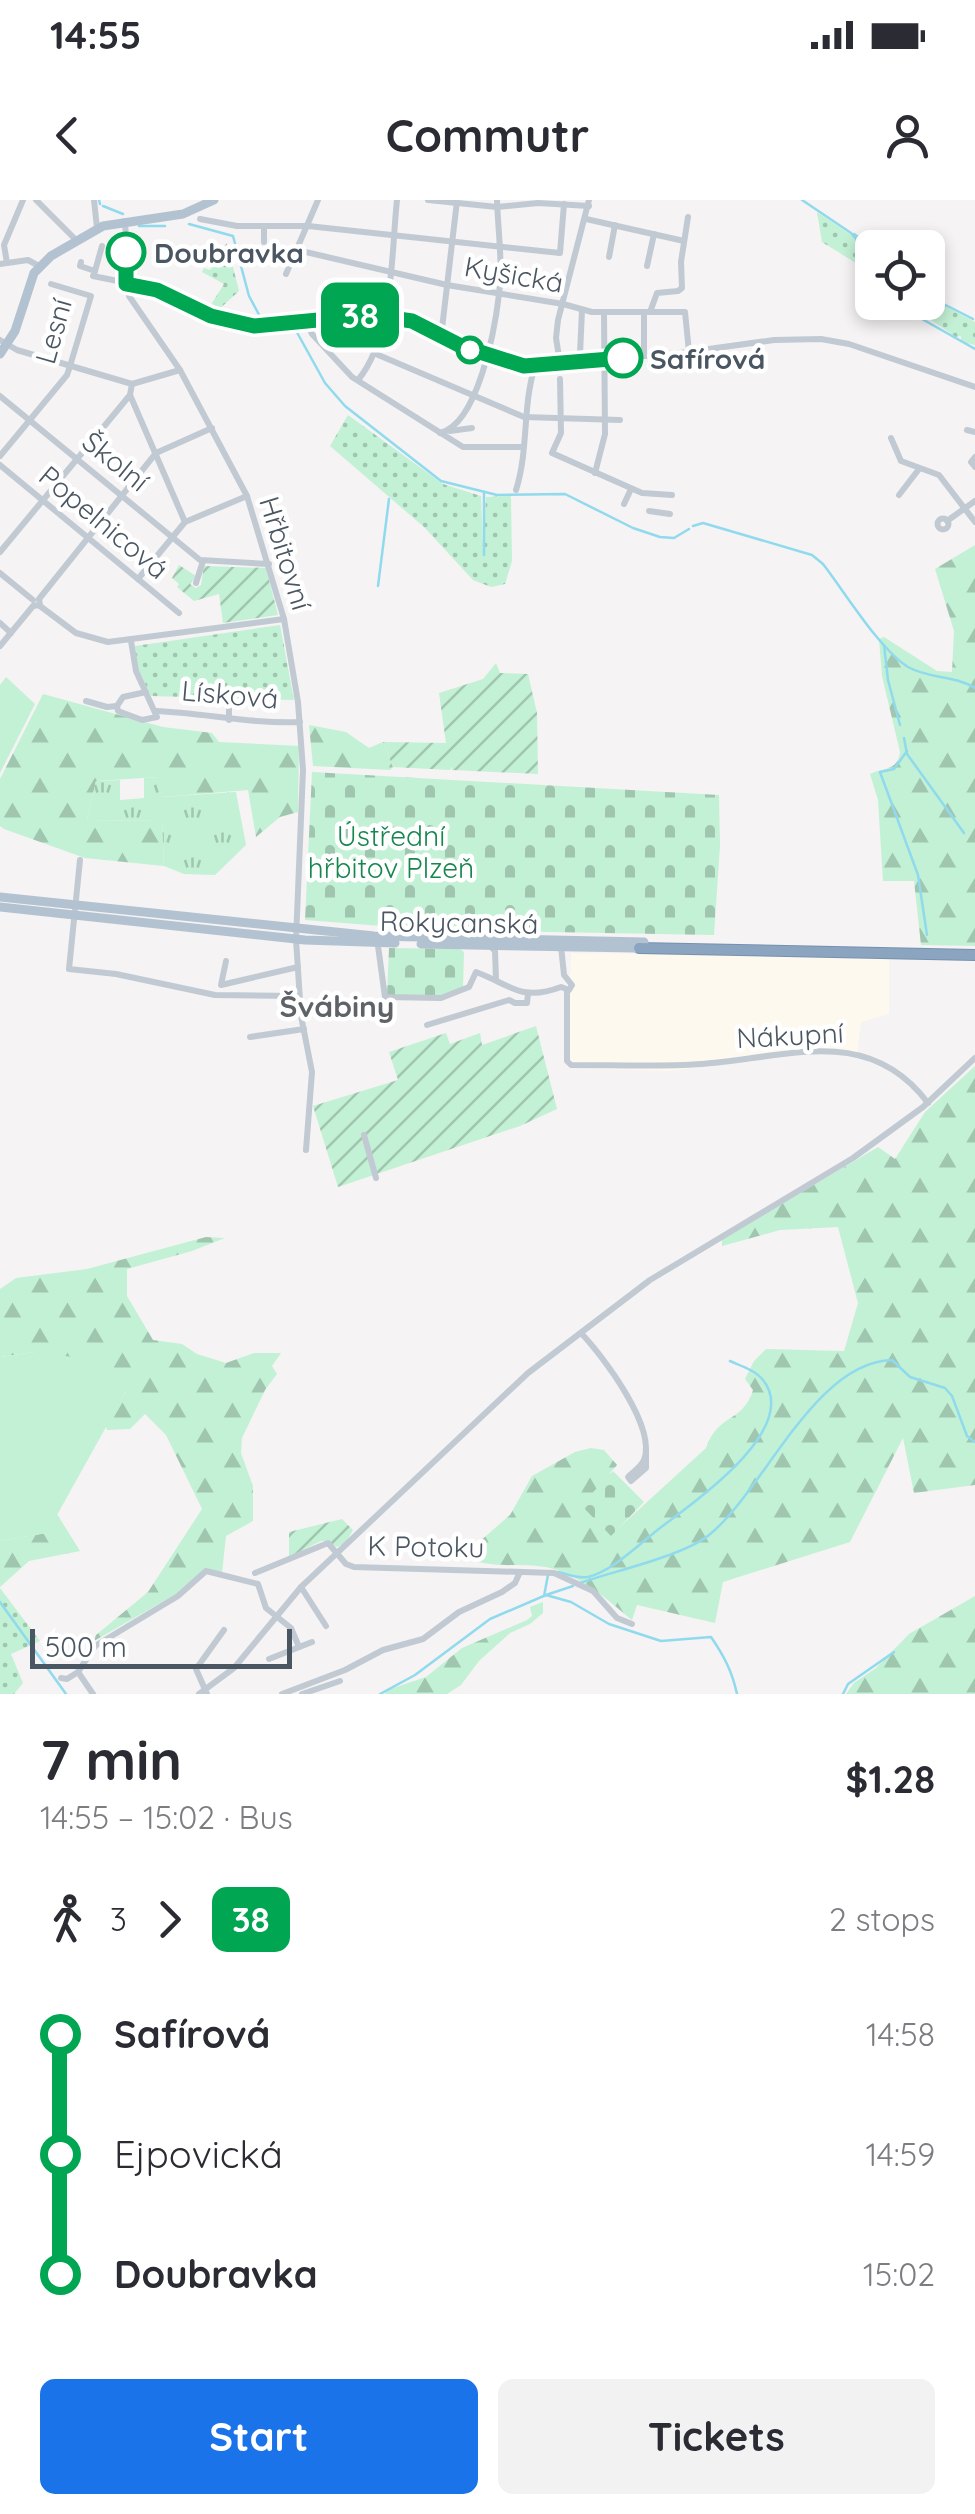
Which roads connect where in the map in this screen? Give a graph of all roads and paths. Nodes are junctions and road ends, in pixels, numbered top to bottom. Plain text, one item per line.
1 (22, 200) edge
2 (94, 200) edge
3 (214, 200) edge
4 (318, 200) edge
5 (397, 200) edge
6 (428, 200) edge
7 (40, 201) edge
8 (457, 202) edge
9 (589, 203) edge
10 (497, 204) edge
11 (564, 204) junction
12 (688, 217) dead end
13 (200, 219) dead end
14 (586, 219) junction
15 (125, 222) junction
16 (615, 225) junction
17 (308, 226) junction
18 (264, 227) junction
19 (97, 228) junction
20 (654, 234) junction
21 (393, 235) junction
22 (76, 240) junction
23 (684, 241) junction
24 (264, 242) dead end
25 (452, 242) junction
26 (102, 246) dead end
27 (499, 246) junction
28 (297, 250) junction
29 (609, 257) dead end
30 (81, 262) dead end
31 (4, 263) edge
32 (39, 266) junction
33 (648, 266) dead end
34 (95, 271) junction
35 (389, 272) junction
36 (286, 274) dead end
37 (124, 284) junction
38 (56, 285) dead end
39 (447, 285) junction
40 (499, 293) junction
41 (563, 304) junction
42 (582, 310) junction
43 (604, 312) junction
44 (647, 312) junction
45 (384, 317) junction
46 (307, 324) junction
47 (441, 336) junction
48 (2, 346) edge
49 (689, 352) junction
50 (376, 354) junction
51 (580, 354) dead end
52 (486, 355) junction
53 (644, 356) junction
54 (604, 359) junction
55 (560, 363) junction
56 (70, 366) junction
57 (536, 366) junction
58 (180, 370) junction
59 (560, 379) dead end
60 (358, 380) junction
61 (132, 384) junction
62 (975, 386) edge
63 (130, 395) junction
64 (0, 396) edge
65 (474, 396) junction
66 (524, 417) junction
67 (29, 420) junction
68 (560, 420) junction
69 (604, 420) junction
70 (620, 420) dead end
71 (212, 428) junction
72 (472, 428) dead end
73 (445, 432) junction
74 (892, 438) dead end
75 (523, 447) junction
76 (156, 452) junction
77 (0, 456) edge
78 (975, 457) edge
79 (76, 458) junction
80 (0, 465) edge
81 (975, 467) edge
82 (920, 469) junction
83 (595, 473) junction
84 (630, 489) junction
85 (516, 490) dead end
86 (899, 494) dead end
87 (123, 495) junction
88 (247, 496) junction
89 (661, 496) junction
90 (672, 496) dead end
91 (43, 500) junction
92 (975, 500) edge
93 (624, 504) dead end
94 (965, 508) junction
95 (649, 511) dead end
96 (660, 512) junction
97 (670, 514) dead end
98 (185, 522) junction
99 (947, 522) dead end
100 (975, 522) edge
101 (174, 537) junction
102 (88, 539) junction
103 (0, 552) edge
104 (203, 561) junction
105 (270, 564) junction
106 (0, 573) edge
107 (138, 580) junction
108 (196, 582) dead end
109 (35, 604) junction
110 (179, 613) dead end
111 (284, 619) junction
112 (0, 623) edge
113 (11, 632) junction
114 (131, 641) junction
115 (0, 646) edge
116 (146, 692) junction
117 (86, 701) dead end
118 (229, 704) dead end
119 (117, 706) junction
120 (156, 711) junction
121 (229, 720) junction
122 (300, 722) junction
123 (80, 860) dead end
124 (0, 897) edge
125 (0, 907) edge
126 (75, 910) junction
127 (296, 934) junction
128 (561, 943) junction
129 (489, 945) junction
130 (642, 945) joint
131 (378, 946) dead end
132 (918, 948) junction
133 (975, 955) edge
134 (226, 961) dead end
135 (298, 967) junction
136 (496, 980) junction
137 (567, 986) junction
138 (299, 996) junction
139 (528, 998) junction
140 (427, 1025) dead end
141 (304, 1029) junction
142 (250, 1037) dead end
143 (975, 1058) edge
144 (927, 1104) junction
145 (364, 1135) dead end
146 (306, 1150) dead end
147 (376, 1178) dead end
148 (581, 1332) junction
149 (627, 1480) dead end
150 (338, 1553) junction
151 (520, 1572) junction
152 (255, 1573) dead end
153 (302, 1588) junction
154 (276, 1616) junction
155 (632, 1624) dead end
156 (326, 1626) dead end
157 (224, 1630) dead end
158 (312, 1642) dead end
159 (299, 1647) junction
160 (269, 1659) dead end
161 (78, 1672) junction
162 (61, 1678) dead end
163 (340, 1681) dead end
164 (204, 1692) edge
165 (93, 1694) edge
166 (282, 1694) edge
167 (302, 1694) edge

1 - 31 street
2 - 19 street
3 - 15 main road
4 - 17 street
5 - 21 street
6 - 8 street
7 - 22 street
8 - 10 street
8 - 25 street
9 - 11 street
9 - 14 street
10 - 11 street
10 - 27 street
11 - 27 street
12 - 23 street
13 - 18 street
14 - 16 street
14 - 41 street
15 - 19 main road
15 - 37 street, Hřbitovní
16 - 20 street
16 - 29 street
17 - 18 street
17 - 21 street
17 - 28 street
18 - 24 street
19 - 22 main road
20 - 23 street
20 - 33 street
21 - 25 street
21 - 35 street
22 - 32 main road
23 - 44 street
25 - 27 street
25 - 39 street
26 - 34 street
27 - 40 street
28 - 35 street, Kyšická
28 - 36 street
30 - 34 street
31 - 32 street
32 - 48 main road
34 - 37 street
35 - 39 street, Kyšická
35 - 45 street
37 - 46 street
37 - 58 street, Hřbitovní
38 - 56 street, Lesní
39 - 40 street, Kyšická
39 - 47 street
40 - 41 street, Kyšická
40 - 52 street
41 - 42 street, Kyšická
41 - 55 street
42 - 43 street, Kyšická
42 - 51 street
43 - 44 street, Kyšická
43 - 54 street
44 - 49 street, Kyšická
44 - 53 street
45 - 46 street
45 - 47 street
45 - 50 street
46 - 60 street
47 - 52 street
48 - 56 street
49 - 53 street
49 - 62 street
50 - 60 street
50 - 65 street
52 - 57 street
52 - 65 street
53 - 54 street
54 - 55 street
54 - 69 street
55 - 57 street
56 - 61 street
56 - 67 street, Lesní
57 - 66 street
58 - 61 street
58 - 71 street, Hřbitovní
59 - 68 street
60 - 73 street
61 - 63 street
63 - 76 street
63 - 79 street
64 - 67 street, Školní
65 - 66 street
65 - 73 street
66 - 68 street
66 - 75 street
67 - 77 street, Lesní
67 - 79 street, Školní
68 - 69 street
68 - 83 street
69 - 70 street
69 - 83 street
71 - 76 street
71 - 88 street, Hřbitovní
72 - 73 street
73 - 75 street
74 - 82 street
75 - 85 street
76 - 87 street
76 - 98 street
78 - 81 street
79 - 87 street, Školní
79 - 91 street
80 - 91 street, Popelnicová
82 - 86 street
82 - 94 street
83 - 84 street
84 - 89 street
84 - 93 street
87 - 101 street, Školní
87 - 102 street
88 - 98 street
88 - 105 street, Hřbitovní
89 - 90 street
89 - 96 street
91 - 102 street, Popelnicová
91 - 103 street
92 - 94 street
94 - 99 street
94 - 100 street
95 - 96 street
96 - 97 street
98 - 101 street
101 - 104 street, Školní
101 - 107 street
102 - 107 street, Popelnicová
102 - 109 street
104 - 105 street
104 - 108 street
105 - 111 street, Hřbitovní
106 - 109 street
107 - 110 street, Popelnicová
109 - 113 street
109 - 114 street
111 - 114 street
111 - 122 street, Hřbitovní
112 - 113 street
113 - 115 street
114 - 116 street
116 - 119 street
116 - 120 street
117 - 119 street
118 - 121 street
119 - 120 street, Lísková
120 - 121 street, Lísková
121 - 122 street, Lísková
122 - 127 street, Hřbitovní
123 - 126 street
124 - 126 main road, Rokycanská
125 - 126 main road, Rokycanská
126 - 127 main road, Rokycanská
126 - 138 street
127 - 128 main road, Rokycanská
127 - 129 main road, Rokycanská
127 - 135 street, Hřbitovní
128 - 129 main road, Rokycanská
128 - 130 main road, Rokycanská
128 - 137 street
129 - 136 street
130 - 132 highway, Rokycanská
131 - 136 street
132 - 133 highway
132 - 133 highway
134 - 135 street
135 - 138 street, Hřbitovní
136 - 139 street
137 - 139 street
137 - 144 street, Nákupní
138 - 141 street, Hřbitovní
139 - 140 street
141 - 142 street
141 - 146 street, Hřbitovní
143 - 144 street
144 - 148 street
145 - 147 street
148 - 149 street
148 - 150 street
150 - 151 street, K Potoku
150 - 152 street
150 - 153 street
151 - 155 street, K Potoku
151 - 166 street
153 - 154 street
153 - 156 street
154 - 159 street
154 - 161 street
154 - 164 street
157 - 164 street
158 - 159 street
159 - 160 street
161 - 162 street
161 - 165 street
163 - 167 street

